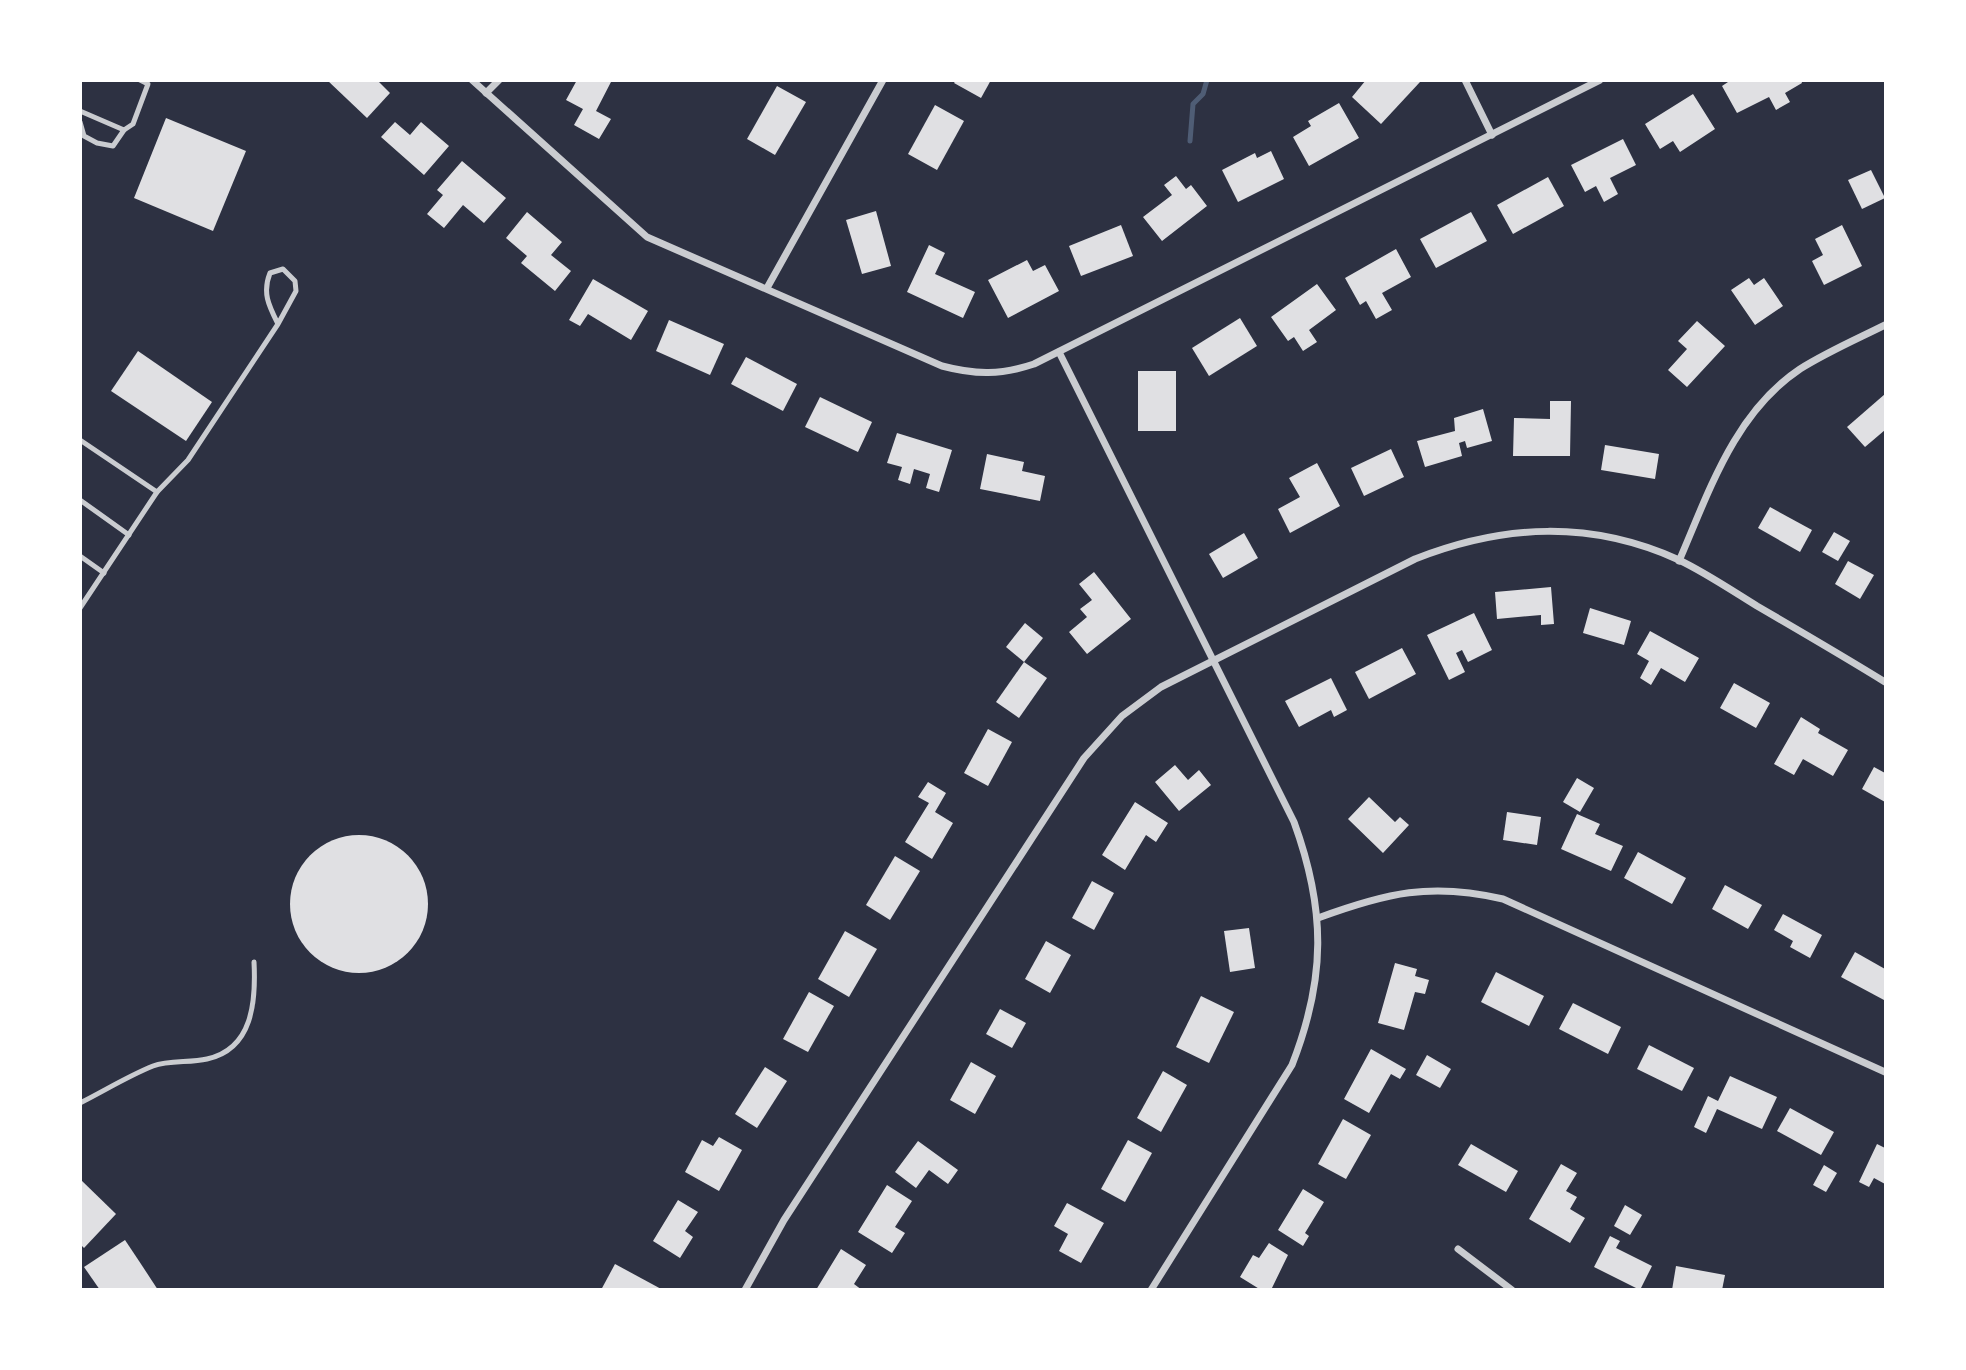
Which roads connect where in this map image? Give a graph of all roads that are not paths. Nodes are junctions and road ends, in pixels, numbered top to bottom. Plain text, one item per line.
1 (140, 80) edge
2 (472, 80) edge
3 (499, 80) edge
4 (883, 80) edge
5 (1465, 80) edge
6 (1600, 80) edge
7 (486, 93) junction
8 (80, 111) edge
9 (80, 122) edge
10 (124, 130) junction
11 (1492, 135) junction
12 (767, 288) junction
13 (278, 324) junction
14 (1885, 325) edge
15 (1059, 352) junction
16 (80, 440) edge
17 (157, 492) junction
18 (80, 500) edge
19 (129, 535) junction
20 (80, 556) edge
21 (1679, 561) junction
22 (104, 573) junction
23 (80, 608) edge
24 (1213, 661) junction
25 (1885, 682) edge
26 (1318, 918) junction
27 (254, 962) dead end
28 (1885, 1072) edge
29 (80, 1103) edge
30 (1458, 1249) dead end
31 (745, 1290) edge
32 (1151, 1290) edge
33 (1512, 1290) edge

1 - 10 lane
2 - 7 street
3 - 7 street
4 - 12 street
5 - 11 street
6 - 11 street
7 - 12 street
8 - 10 lane
9 - 10 lane
11 - 15 street
12 - 15 street
13 - 13 lane
13 - 17 lane
14 - 21 street
15 - 24 street
16 - 17 lane
17 - 19 lane
18 - 19 lane
19 - 22 lane
20 - 22 lane
21 - 24 street
21 - 25 street
22 - 23 lane
24 - 26 street
24 - 31 street
26 - 28 street
26 - 32 street
27 - 29 lane
30 - 33 street

